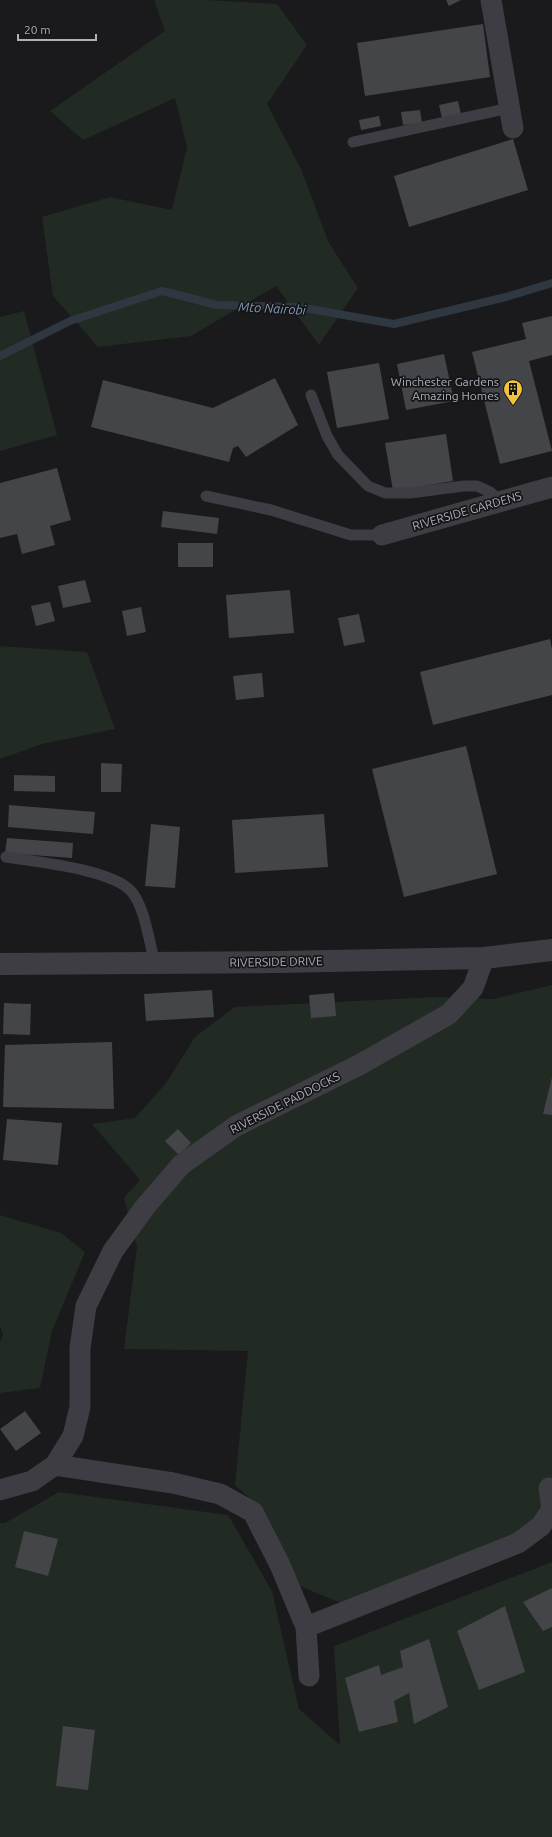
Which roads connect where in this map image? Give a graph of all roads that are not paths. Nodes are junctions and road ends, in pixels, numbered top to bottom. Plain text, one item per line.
1 (491, 0) edge
2 (509, 108) junction
3 (513, 128) dead end
4 (353, 142) dead end
5 (311, 395) dead end
6 (552, 487) edge
7 (206, 496) dead end
8 (501, 501) junction
9 (382, 535) joint
10 (6, 857) dead end
11 (552, 950) edge
12 (484, 958) junction
13 (155, 963) junction
14 (0, 964) edge
15 (55, 1465) junction
16 (550, 1488) dead end
17 (0, 1490) edge
18 (306, 1627) junction
19 (309, 1676) dead end

1 - 2 street
2 - 3 street
2 - 4 lane
5 - 8 lane
6 - 8 street, RIVERSIDE GARDENS
7 - 9 lane
8 - 9 street, RIVERSIDE GARDENS
10 - 13 lane
11 - 12 street, RIVERSIDE DRIVE
12 - 13 street, RIVERSIDE DRIVE
12 - 15 street, RIVERSIDE PADDOCKS
13 - 14 street, RIVERSIDE DRIVE
15 - 17 street, RIVERSIDE PADDOCKS
15 - 18 street
16 - 18 street
18 - 19 street

